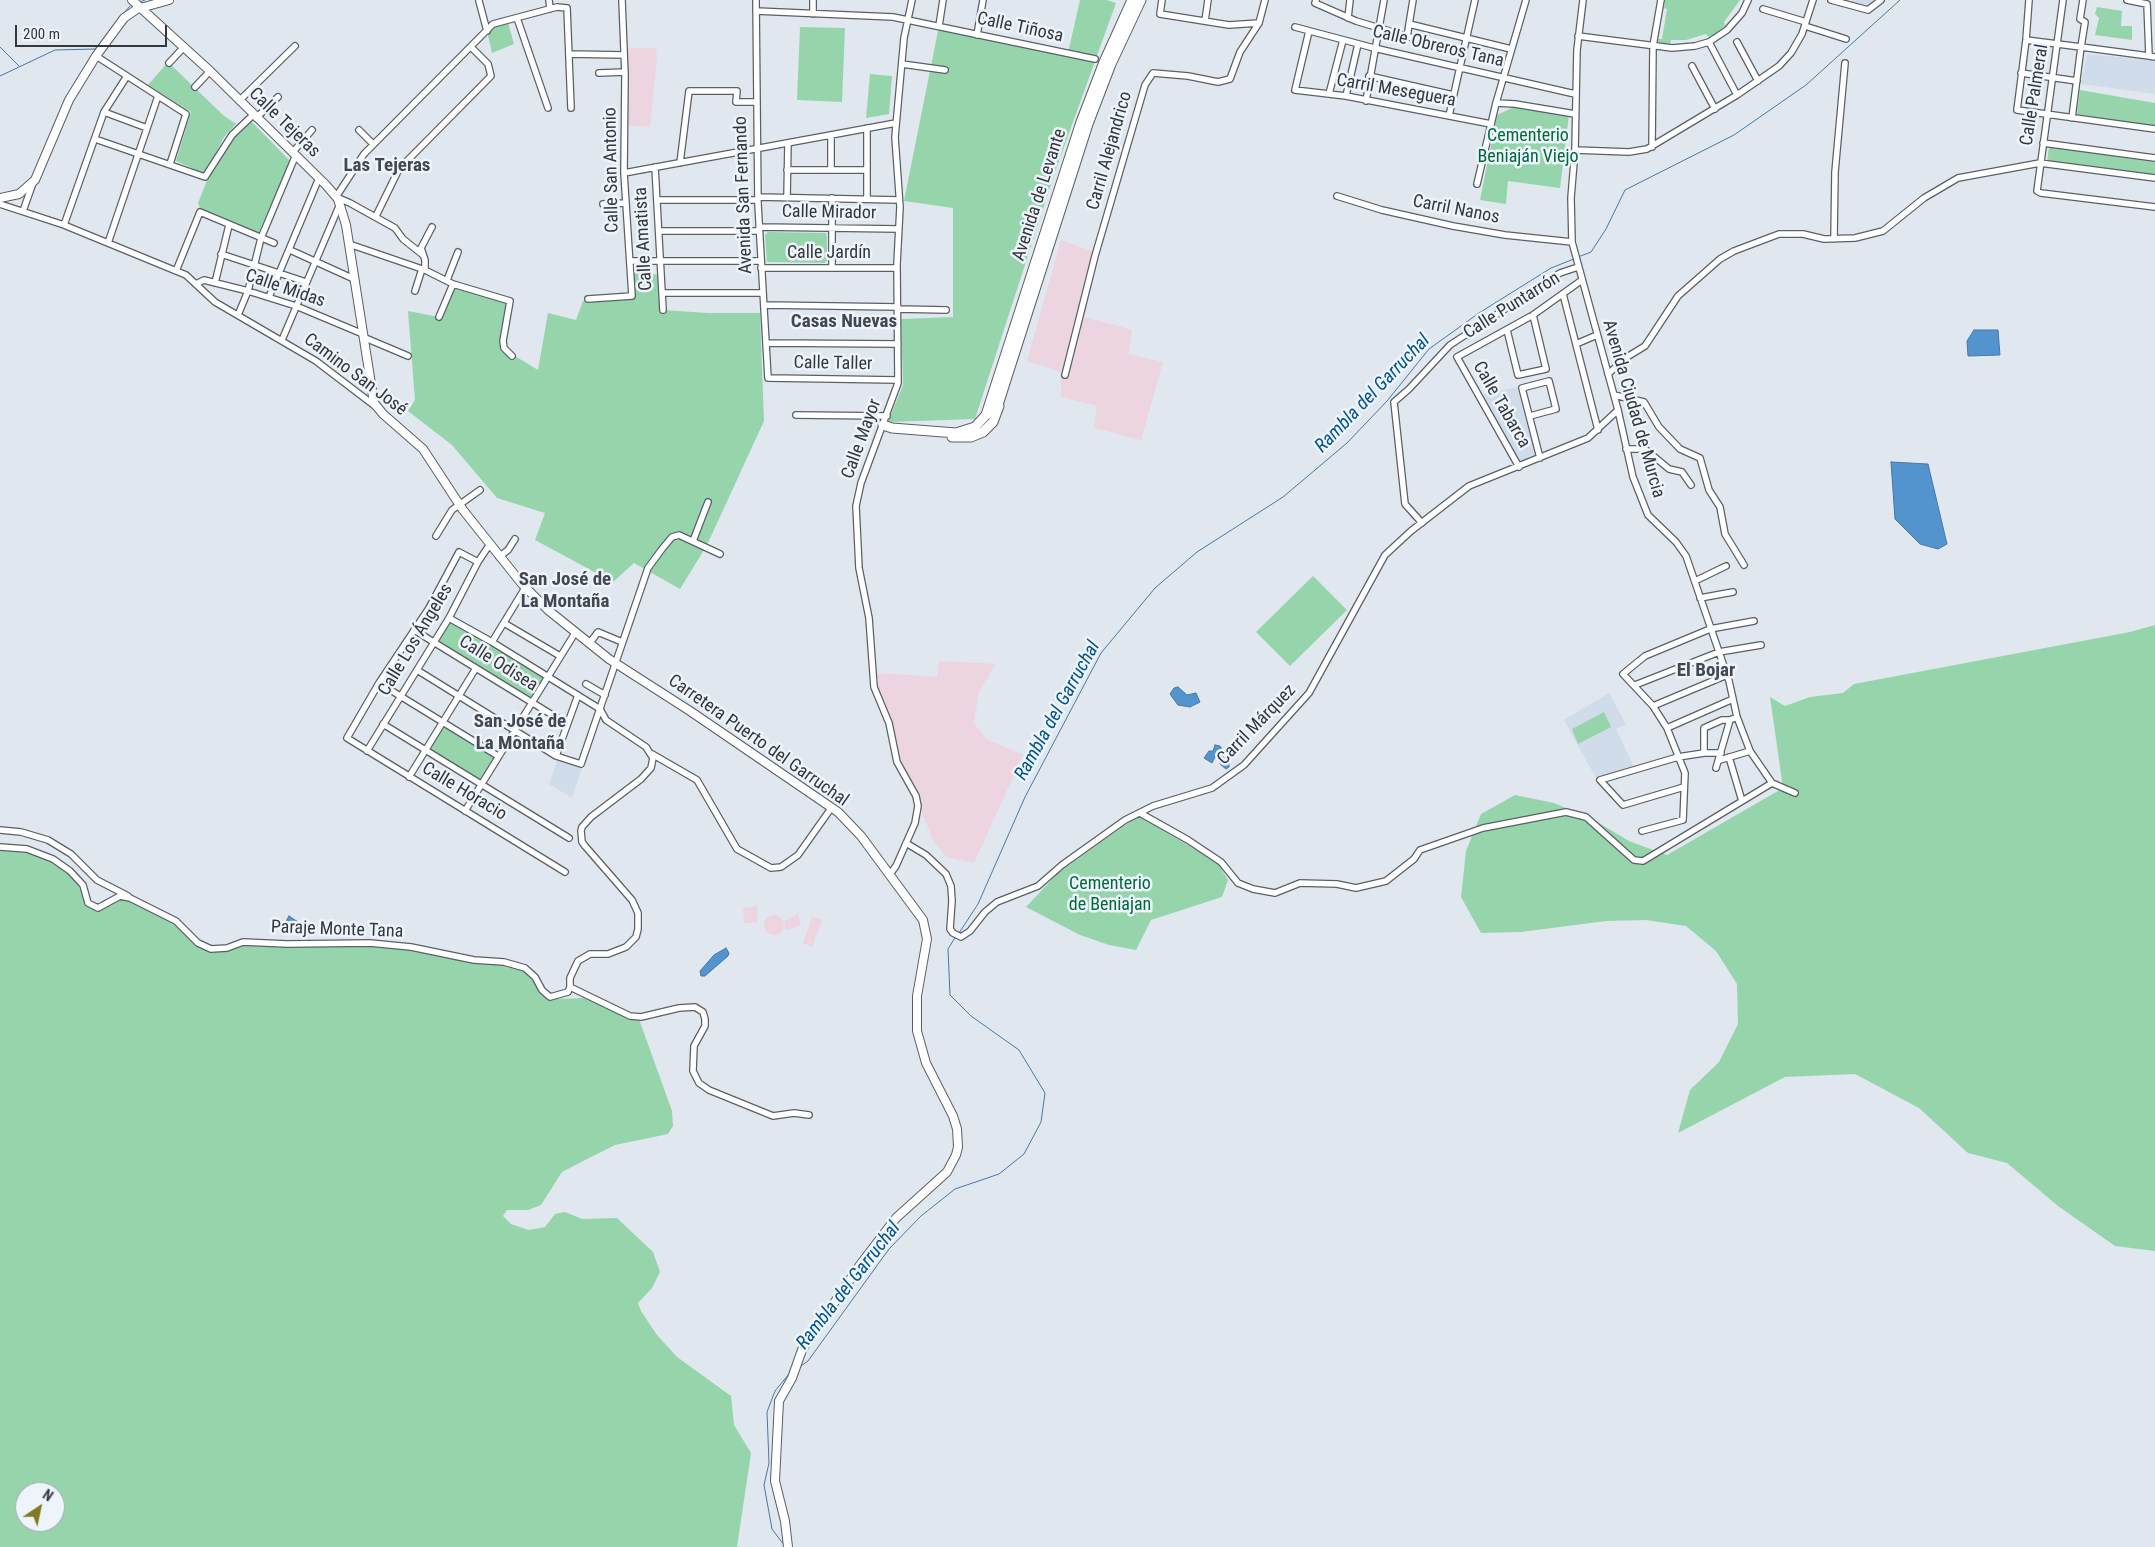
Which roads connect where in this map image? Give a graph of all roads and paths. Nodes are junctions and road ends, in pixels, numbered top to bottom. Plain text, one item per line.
1 (132, 0) edge
2 (169, 0) edge
3 (549, 0) edge
4 (622, 0) edge
5 (756, 0) edge
6 (813, 0) edge
7 (912, 0) edge
8 (943, 0) edge
9 (983, 0) edge
10 (1132, 0) edge
11 (1141, 0) edge
12 (1162, 0) edge
13 (1208, 0) edge
14 (1265, 0) edge
15 (1350, 0) edge
16 (1384, 0) edge
17 (1413, 0) edge
18 (1475, 0) edge
19 (1526, 0) edge
20 (1584, 0) edge
21 (1661, 0) edge
22 (1748, 0) edge
23 (1812, 0) edge
24 (1831, 0) edge
25 (1882, 0) edge
26 (2029, 0) edge
27 (2064, 0) edge
28 (2083, 0) edge
29 (2127, 0) edge
30 (479, 1) dead end
31 (1316, 2) edge
32 (2148, 6) junction
33 (2155, 7) edge
34 (141, 8) junction
35 (550, 9) junction
36 (1763, 9) dead end
37 (756, 11) junction
38 (813, 14) junction
39 (517, 18) junction
40 (1348, 18) junction
41 (907, 20) junction
42 (1205, 21) junction
43 (1259, 23) junction
44 (1409, 24) junction
45 (1805, 24) junction
46 (939, 26) junction
47 (1294, 27) dead end
48 (1379, 28) junction
49 (487, 31) junction
50 (1309, 31) junction
51 (977, 35) junction
52 (1578, 36) junction
53 (1407, 37) junction
54 (1466, 38) junction
55 (1846, 39) dead end
56 (1343, 40) junction
57 (2026, 40) junction
58 (1708, 42) junction
59 (1737, 42) dead end
60 (1358, 44) junction
61 (2058, 44) junction
62 (295, 46) dead end
63 (1439, 46) dead end
64 (1653, 46) junction
65 (184, 47) junction
66 (471, 47) junction
67 (2081, 47) junction
68 (1374, 48) junction
69 (1512, 49) junction
70 (569, 54) junction
71 (624, 54) junction
72 (96, 56) junction
73 (2152, 56) edge
74 (1095, 59) dead end
75 (169, 63) dead end
76 (1845, 63) dead end
77 (902, 64) junction
78 (1460, 66) junction
79 (1692, 66) dead end
80 (945, 70) dead end
81 (210, 72) junction
82 (625, 72) junction
83 (599, 73) dead end
84 (2021, 73) junction
85 (127, 76) junction
86 (1369, 76) junction
87 (1504, 77) junction
88 (2052, 78) junction
89 (1758, 81) junction
90 (2077, 82) junction
91 (195, 87) dead end
92 (1329, 94) junction
93 (1575, 94) junction
94 (1453, 95) junction
95 (1737, 95) junction
96 (158, 96) junction
97 (1346, 96) junction
98 (278, 97) dead end
99 (239, 101) junction
100 (1366, 101) junction
101 (757, 102) junction
102 (1496, 103) junction
103 (548, 108) dead end
104 (571, 108) dead end
105 (1715, 109) junction
106 (104, 112) junction
107 (1575, 114) junction
108 (2048, 115) junction
109 (1449, 116) junction
110 (254, 117) junction
111 (2072, 118) junction
112 (896, 123) junction
113 (1491, 124) junction
114 (147, 128) junction
115 (867, 128) junction
116 (2155, 129) edge
117 (312, 130) dead end
118 (359, 130) dead end
119 (832, 135) junction
120 (95, 139) junction
121 (788, 143) junction
122 (2043, 143) junction
123 (373, 144) junction
124 (1652, 147) junction
125 (758, 148) junction
126 (1575, 150) junction
127 (139, 153) junction
128 (294, 155) junction
129 (2155, 158) edge
130 (680, 163) junction
131 (2040, 163) junction
132 (170, 164) junction
133 (655, 167) junction
134 (787, 170) junction
135 (832, 170) junction
136 (866, 170) junction
137 (624, 173) junction
138 (319, 178) junction
139 (2155, 178) edge
140 (33, 183) junction
141 (1477, 184) dead end
142 (24, 191) junction
143 (1338, 196) dead end
144 (3, 197) edge
145 (787, 198) junction
146 (832, 198) junction
147 (27, 199) junction
148 (758, 199) junction
149 (867, 199) junction
150 (338, 200) junction
151 (658, 200) junction
152 (899, 200) junction
153 (626, 203) junction
154 (603, 204) dead end
155 (3, 205) edge
156 (2155, 207) edge
157 (23, 211) junction
158 (334, 216) junction
159 (376, 216) junction
160 (64, 225) junction
161 (229, 225) junction
162 (346, 225) junction
163 (432, 227) dead end
164 (832, 228) junction
165 (759, 229) junction
166 (899, 229) junction
167 (659, 232) junction
168 (261, 238) junction
169 (1834, 239) junction
170 (1572, 242) junction
171 (108, 243) junction
172 (274, 244) dead end
173 (349, 244) junction
174 (290, 250) junction
175 (458, 252) dead end
176 (221, 254) junction
177 (423, 255) junction
178 (314, 261) junction
179 (630, 261) junction
180 (661, 261) junction
181 (761, 264) junction
182 (254, 265) junction
183 (1578, 267) junction
184 (832, 268) junction
185 (897, 268) junction
186 (423, 269) junction
187 (176, 271) junction
188 (280, 273) junction
189 (354, 279) junction
190 (447, 280) junction
191 (1582, 280) junction
192 (306, 282) junction
193 (215, 283) junction
194 (196, 284) junction
195 (453, 284) junction
196 (248, 291) junction
197 (416, 291) dead end
198 (662, 293) junction
199 (763, 293) junction
200 (1563, 294) junction
201 (269, 297) junction
202 (588, 299) dead end
203 (764, 305) junction
204 (296, 306) junction
205 (898, 308) junction
206 (663, 310) dead end
207 (946, 310) dead end
208 (238, 315) junction
209 (1533, 315) junction
210 (439, 317) dead end
211 (1507, 330) junction
212 (363, 335) junction
213 (1597, 335) junction
214 (282, 340) junction
215 (766, 343) junction
216 (898, 344) junction
217 (1576, 344) junction
218 (408, 356) dead end
219 (512, 356) dead end
220 (1457, 357) joint
221 (1608, 374) junction
222 (1065, 375) dead end
223 (768, 378) joint
224 (898, 380) junction
225 (1004, 386) junction
226 (1614, 395) junction
227 (990, 405) junction
228 (376, 406) junction
229 (1618, 410) junction
230 (796, 415) dead end
231 (887, 416) junction
232 (1530, 416) junction
233 (882, 429) junction
234 (1598, 430) junction
235 (1626, 449) junction
236 (1540, 458) junction
237 (1519, 467) junction
238 (1691, 485) dead end
239 (480, 490) dead end
240 (708, 502) dead end
241 (460, 504) junction
242 (1422, 523) junction
243 (436, 536) dead end
244 (515, 539) dead end
245 (693, 541) junction
246 (490, 544) junction
247 (720, 554) dead end
248 (499, 557) junction
249 (478, 562) junction
250 (1744, 564) dead end
251 (1726, 566) dead end
252 (1694, 581) junction
253 (526, 588) junction
254 (1734, 592) dead end
255 (1700, 598) junction
256 (449, 618) junction
257 (1754, 620) dead end
258 (504, 623) junction
259 (1710, 629) junction
260 (414, 630) junction
261 (575, 632) junction
262 (434, 642) junction
263 (492, 642) junction
264 (622, 642) junction
265 (589, 644) junction
266 (1761, 645) dead end
267 (1718, 652) junction
268 (560, 656) junction
269 (614, 663) junction
270 (476, 668) junction
271 (416, 670) junction
272 (547, 676) junction
273 (1727, 676) junction
274 (379, 683) junction
275 (586, 684) dead end
276 (1635, 685) junction
277 (578, 695) junction
278 (605, 695) junction
279 (401, 696) junction
280 (459, 696) junction
281 (1733, 700) junction
282 (531, 702) junction
283 (1653, 706) junction
284 (600, 709) junction
285 (1737, 717) junction
286 (1730, 720) junction
287 (443, 722) junction
288 (383, 724) junction
289 (567, 724) junction
290 (1667, 728) junction
291 (514, 730) junction
292 (426, 750) junction
293 (367, 751) junction
294 (1750, 751) junction
295 (1704, 753) junction
296 (1721, 753) junction
297 (652, 754) junction
298 (498, 756) junction
299 (556, 756) junction
300 (1678, 757) junction
301 (1729, 758) junction
302 (1720, 760) junction
303 (1716, 768) dead end
304 (409, 777) junction
305 (1772, 783) junction
306 (481, 784) junction
307 (1684, 787) junction
308 (1795, 793) dead end
309 (1742, 802) junction
310 (832, 808) junction
311 (465, 811) junction
312 (1140, 813) junction
313 (0, 830) edge
314 (1642, 831) dead end
315 (569, 838) dead end
316 (906, 843) junction
317 (0, 847) edge
318 (565, 872) dead end
319 (890, 874) junction
320 (130, 898) junction
321 (570, 987) junction
322 (809, 1115) dead end
323 (788, 1547) edge

1 - 34 main road, Calle Tejeras
2 - 34 main road
3 - 35 street
4 - 71 street, Calle San Antonio
5 - 37 street, Avenida San Fernando
6 - 38 street
7 - 41 street, Calle Mayor
8 - 46 street
9 - 51 street
10 - 227 main road, Avenida de Levante
11 - 225 main road, Avenida de Levante
12 - 42 street
13 - 42 street
14 - 43 street
15 - 40 street
16 - 48 street
17 - 44 street
18 - 54 street
19 - 69 street
20 - 52 street, Avenida Ciudad de Murcia
21 - 64 street
22 - 58 street
23 - 45 street
24 - 25 street
26 - 57 street
27 - 61 street, Calle Palmeral
28 - 67 street
29 - 32 street
30 - 49 street
31 - 40 street
32 - 33 street
32 - 73 street
34 - 65 main road, Calle Tejeras
34 - 72 main road
35 - 39 street
35 - 70 street
36 - 45 street
37 - 38 street, Calle Tiñosa
37 - 101 street, Avenida San Fernando
38 - 41 street, Calle Tiñosa
39 - 49 street
39 - 103 street
40 - 48 street
41 - 46 street, Calle Tiñosa
41 - 77 street, Calle Mayor
42 - 43 street
43 - 222 street, Carril Alejandrico
44 - 53 street
44 - 54 street
45 - 55 street
45 - 89 street
46 - 51 street, Calle Tiñosa
47 - 50 street, Calle Obreros Tana
48 - 53 street
48 - 68 street
49 - 66 street
50 - 56 street, Calle Obreros Tana
50 - 92 street, Carril Meseguera
51 - 74 street, Calle Tiñosa
52 - 64 street
52 - 93 street, Avenida Ciudad de Murcia
53 - 63 street
54 - 69 street
54 - 78 street
56 - 60 street, Calle Obreros Tana
56 - 92 street
57 - 61 street
57 - 84 street
58 - 64 street
58 - 95 street
59 - 89 street
60 - 68 street, Calle Obreros Tana
60 - 97 street
61 - 67 street
61 - 88 street, Calle Palmeral
62 - 99 street
64 - 124 street
65 - 75 street
65 - 81 main road, Calle Tejeras
66 - 123 street
66 - 159 street
67 - 73 street
67 - 90 street
68 - 78 street, Calle Obreros Tana
68 - 86 street
69 - 87 street
70 - 71 street
70 - 104 street
71 - 82 street, Calle San Antonio
72 - 85 street
72 - 140 main road
76 - 169 street
77 - 80 street
77 - 112 street, Calle Mayor
78 - 87 street, Calle Obreros Tana
78 - 94 street
79 - 105 street
81 - 91 street
81 - 99 main road, Calle Tejeras
82 - 83 street
82 - 137 street, Calle San Antonio
84 - 88 street
84 - 108 street
85 - 96 street
85 - 106 street
86 - 94 street
86 - 100 street
87 - 93 street, Calle Obreros Tana
87 - 102 street
88 - 90 street
88 - 108 street, Calle Palmeral
89 - 95 street
90 - 111 street
92 - 97 street, Carril Meseguera
93 - 107 street, Avenida Ciudad de Murcia
94 - 109 street
95 - 105 street
96 - 114 street
96 - 132 street
97 - 100 street, Carril Meseguera
98 - 110 street
99 - 110 main road, Calle Tejeras
100 - 109 street, Carril Meseguera
101 - 125 street, Avenida San Fernando
101 - 130 street
102 - 107 street
102 - 113 street
105 - 124 street
106 - 114 street
106 - 120 street
107 - 126 street, Avenida Ciudad de Murcia
108 - 111 street
108 - 122 street, Calle Palmeral
109 - 113 street, Carril Meseguera
110 - 128 main road, Calle Tejeras
110 - 132 street
111 - 116 street
112 - 115 street
112 - 152 street, Calle Mayor
113 - 141 street
114 - 127 street
115 - 119 street
115 - 136 street
117 - 128 street
118 - 123 street
119 - 121 street
119 - 135 street
120 - 127 street
120 - 160 street
121 - 125 street
121 - 134 street
122 - 129 street
122 - 131 street, Calle Palmeral
123 - 150 street
124 - 126 street
125 - 130 street
125 - 148 street, Avenida San Fernando
126 - 170 street, Avenida Ciudad de Murcia
127 - 132 street
127 - 171 street
128 - 138 main road, Calle Tejeras
128 - 168 street
130 - 133 street
131 - 139 street
131 - 156 street, Calle Palmeral
131 - 169 street
133 - 137 street
133 - 151 street, Calle Amatista
134 - 135 street
134 - 145 street
135 - 136 street
136 - 149 street
137 - 153 street, Calle San Antonio
138 - 150 main road, Calle Tejeras
138 - 174 street
140 - 142 main road
140 - 147 street
142 - 144 main road
142 - 147 street
143 - 170 street, Carril Nanos
144 - 155 street, Camino San José
145 - 146 street
145 - 148 street
146 - 149 street
146 - 164 street
147 - 157 street
148 - 151 street
148 - 165 street, Avenida San Fernando
149 - 152 street
150 - 158 street
150 - 159 street
150 - 162 main road, Calle Tejeras
151 - 167 street, Calle Amatista
152 - 166 street, Calle Mayor
153 - 154 street
153 - 179 street, Calle San Antonio
155 - 157 street, Camino San José
157 - 160 street, Camino San José
158 - 162 street
158 - 178 street
159 - 177 street
160 - 171 street, Camino San José
161 - 168 street
161 - 176 street
161 - 187 street
162 - 173 main road, Calle Tejeras
163 - 177 street
164 - 165 street, Calle Mirador
164 - 166 street, Calle Mirador
164 - 184 street
165 - 167 street, Calle Mirador
165 - 181 street, Avenida San Fernando
166 - 185 street, Calle Mayor
167 - 180 street, Calle Amatista
168 - 172 street
168 - 182 street
169 - 221 street
170 - 183 street, Avenida Ciudad de Murcia
171 - 187 street, Camino San José
173 - 186 street
173 - 189 main road, Calle Tejeras
174 - 178 street
174 - 188 street
175 - 190 street
176 - 182 street
176 - 193 street
177 - 186 street
178 - 189 street
178 - 192 street
179 - 180 street, Calle Jardín
179 - 202 street, Calle San Antonio
180 - 181 street, Calle Jardín
180 - 198 street, Calle Amatista
181 - 184 street, Calle Jardín
181 - 199 street, Avenida San Fernando
182 - 188 street
182 - 196 street
183 - 191 street, Avenida Ciudad de Murcia
183 - 242 street
184 - 185 street, Calle Jardín
185 - 205 street, Calle Mayor
186 - 190 street
186 - 197 street
187 - 194 street, Camino San José
188 - 192 street
188 - 201 street
189 - 212 main road, Calle Tejeras
190 - 195 street
191 - 200 street, Calle Puntarrón
191 - 213 street, Avenida Ciudad de Murcia
192 - 204 street
193 - 194 street, Calle Midas
193 - 196 street, Calle Midas
194 - 208 street, Camino San José
195 - 210 street
195 - 219 street
196 - 201 street, Calle Midas
196 - 208 street
198 - 199 street
198 - 206 street, Calle Amatista
199 - 203 street, Avenida San Fernando
200 - 209 street, Calle Puntarrón
200 - 217 street
201 - 204 street, Calle Midas
203 - 205 street
203 - 215 street, Avenida San Fernando
204 - 212 street, Calle Midas
204 - 214 street
205 - 207 street
205 - 216 street, Calle Mayor
208 - 214 street, Camino San José
209 - 211 street, Calle Puntarrón
209 - 211 street
211 - 220 street, Calle Puntarrón
212 - 218 street, Calle Midas
212 - 228 main road, Calle Tejeras
213 - 217 street
213 - 221 street, Avenida Ciudad de Murcia
214 - 228 street, Camino San José
215 - 216 street
215 - 223 street, Avenida San Fernando
216 - 224 street, Calle Mayor
217 - 234 street
220 - 237 street, Calle Tabarca
221 - 226 street, Avenida Ciudad de Murcia
223 - 224 street, Calle Taller
224 - 231 street, Calle Mayor
225 - 227 main road, Avenida de Levante
225 - 233 main road, Avenida de Levante
226 - 229 street, Avenida Ciudad de Murcia
226 - 250 street
227 - 233 main road, Avenida de Levante
228 - 241 main road, Camino San José
229 - 234 street, Carril Márquez
229 - 235 street, Avenida Ciudad de Murcia
230 - 231 street
231 - 233 street, Calle Mayor
232 - 232 street
232 - 236 street
233 - 316 street, Calle Mayor
234 - 236 street, Carril Márquez
235 - 238 street
235 - 252 street, Avenida Ciudad de Murcia
236 - 237 street, Carril Márquez
237 - 242 street, Carril Márquez
239 - 241 street
240 - 245 street
241 - 243 street
241 - 246 main road, Camino San José
242 - 312 street, Carril Márquez
244 - 248 street
245 - 247 street
245 - 264 street
246 - 248 main road, Camino San José
246 - 249 street, Calle Los Ángeles
248 - 253 main road, Camino San José
249 - 256 street, Calle Los Ángeles
249 - 260 street
251 - 252 street
252 - 255 street, Avenida Ciudad de Murcia
253 - 258 street
253 - 261 main road, Camino San José
254 - 255 street
255 - 259 street, Avenida Ciudad de Murcia
256 - 262 street, Calle Los Ángeles
256 - 263 street
257 - 259 street
258 - 263 street
258 - 268 street
259 - 267 street, Avenida Ciudad de Murcia
259 - 276 street
260 - 262 street, Calle Odisea
260 - 274 street
261 - 265 main road, Camino San José
261 - 268 street
262 - 270 street, Calle Odisea
262 - 271 street, Calle Los Ángeles
263 - 272 street
264 - 265 street
264 - 269 street
265 - 269 main road, Camino San José
266 - 267 street
267 - 273 street, Avenida Ciudad de Murcia
267 - 276 street
268 - 272 street
269 - 278 street
269 - 310 main road, Carretera Puerto del Garruchal
270 - 280 street
270 - 282 street, Calle Odisea
271 - 279 street, Calle Los Ángeles
271 - 280 street
272 - 277 street
272 - 282 street
273 - 281 street, Avenida Ciudad de Murcia
273 - 283 street
274 - 279 street
274 - 293 street, Calle Horacio
275 - 278 street
276 - 283 street
277 - 284 street
277 - 289 street
278 - 284 street
279 - 287 street
279 - 288 street, Calle Los Ángeles
280 - 287 street
280 - 291 street
281 - 285 street, Avenida Ciudad de Murcia
281 - 290 street
282 - 289 street, Calle Odisea
282 - 291 street
283 - 290 street
284 - 297 street
284 - 299 street
285 - 286 street
285 - 294 street, Avenida Ciudad de Murcia
286 - 295 street
286 - 296 street
287 - 292 street
287 - 298 street
288 - 292 street
288 - 293 street, Calle Los Ángeles
289 - 299 street
290 - 300 street
291 - 298 street
291 - 299 street
292 - 304 street
292 - 306 street
293 - 304 street, Calle Horacio
294 - 301 street
294 - 305 street, Avenida Ciudad de Murcia
295 - 296 street
295 - 300 street
296 - 302 street
297 - 310 street
297 - 321 street
298 - 306 street
300 - 307 street
300 - 307 street
301 - 302 street
301 - 309 street
302 - 303 street
304 - 311 street, Calle Horacio
305 - 308 street
305 - 309 street
306 - 311 street
306 - 315 street
307 - 314 street
309 - 312 street
310 - 319 main road, Carretera Puerto del Garruchal
311 - 318 street, Calle Horacio
312 - 316 street, Carril Márquez
313 - 320 street, Paraje Monte Tana
316 - 319 street, Calle Mayor
317 - 320 street
319 - 323 main road, Carretera Puerto del Garruchal
320 - 321 street, Paraje Monte Tana
321 - 322 street

